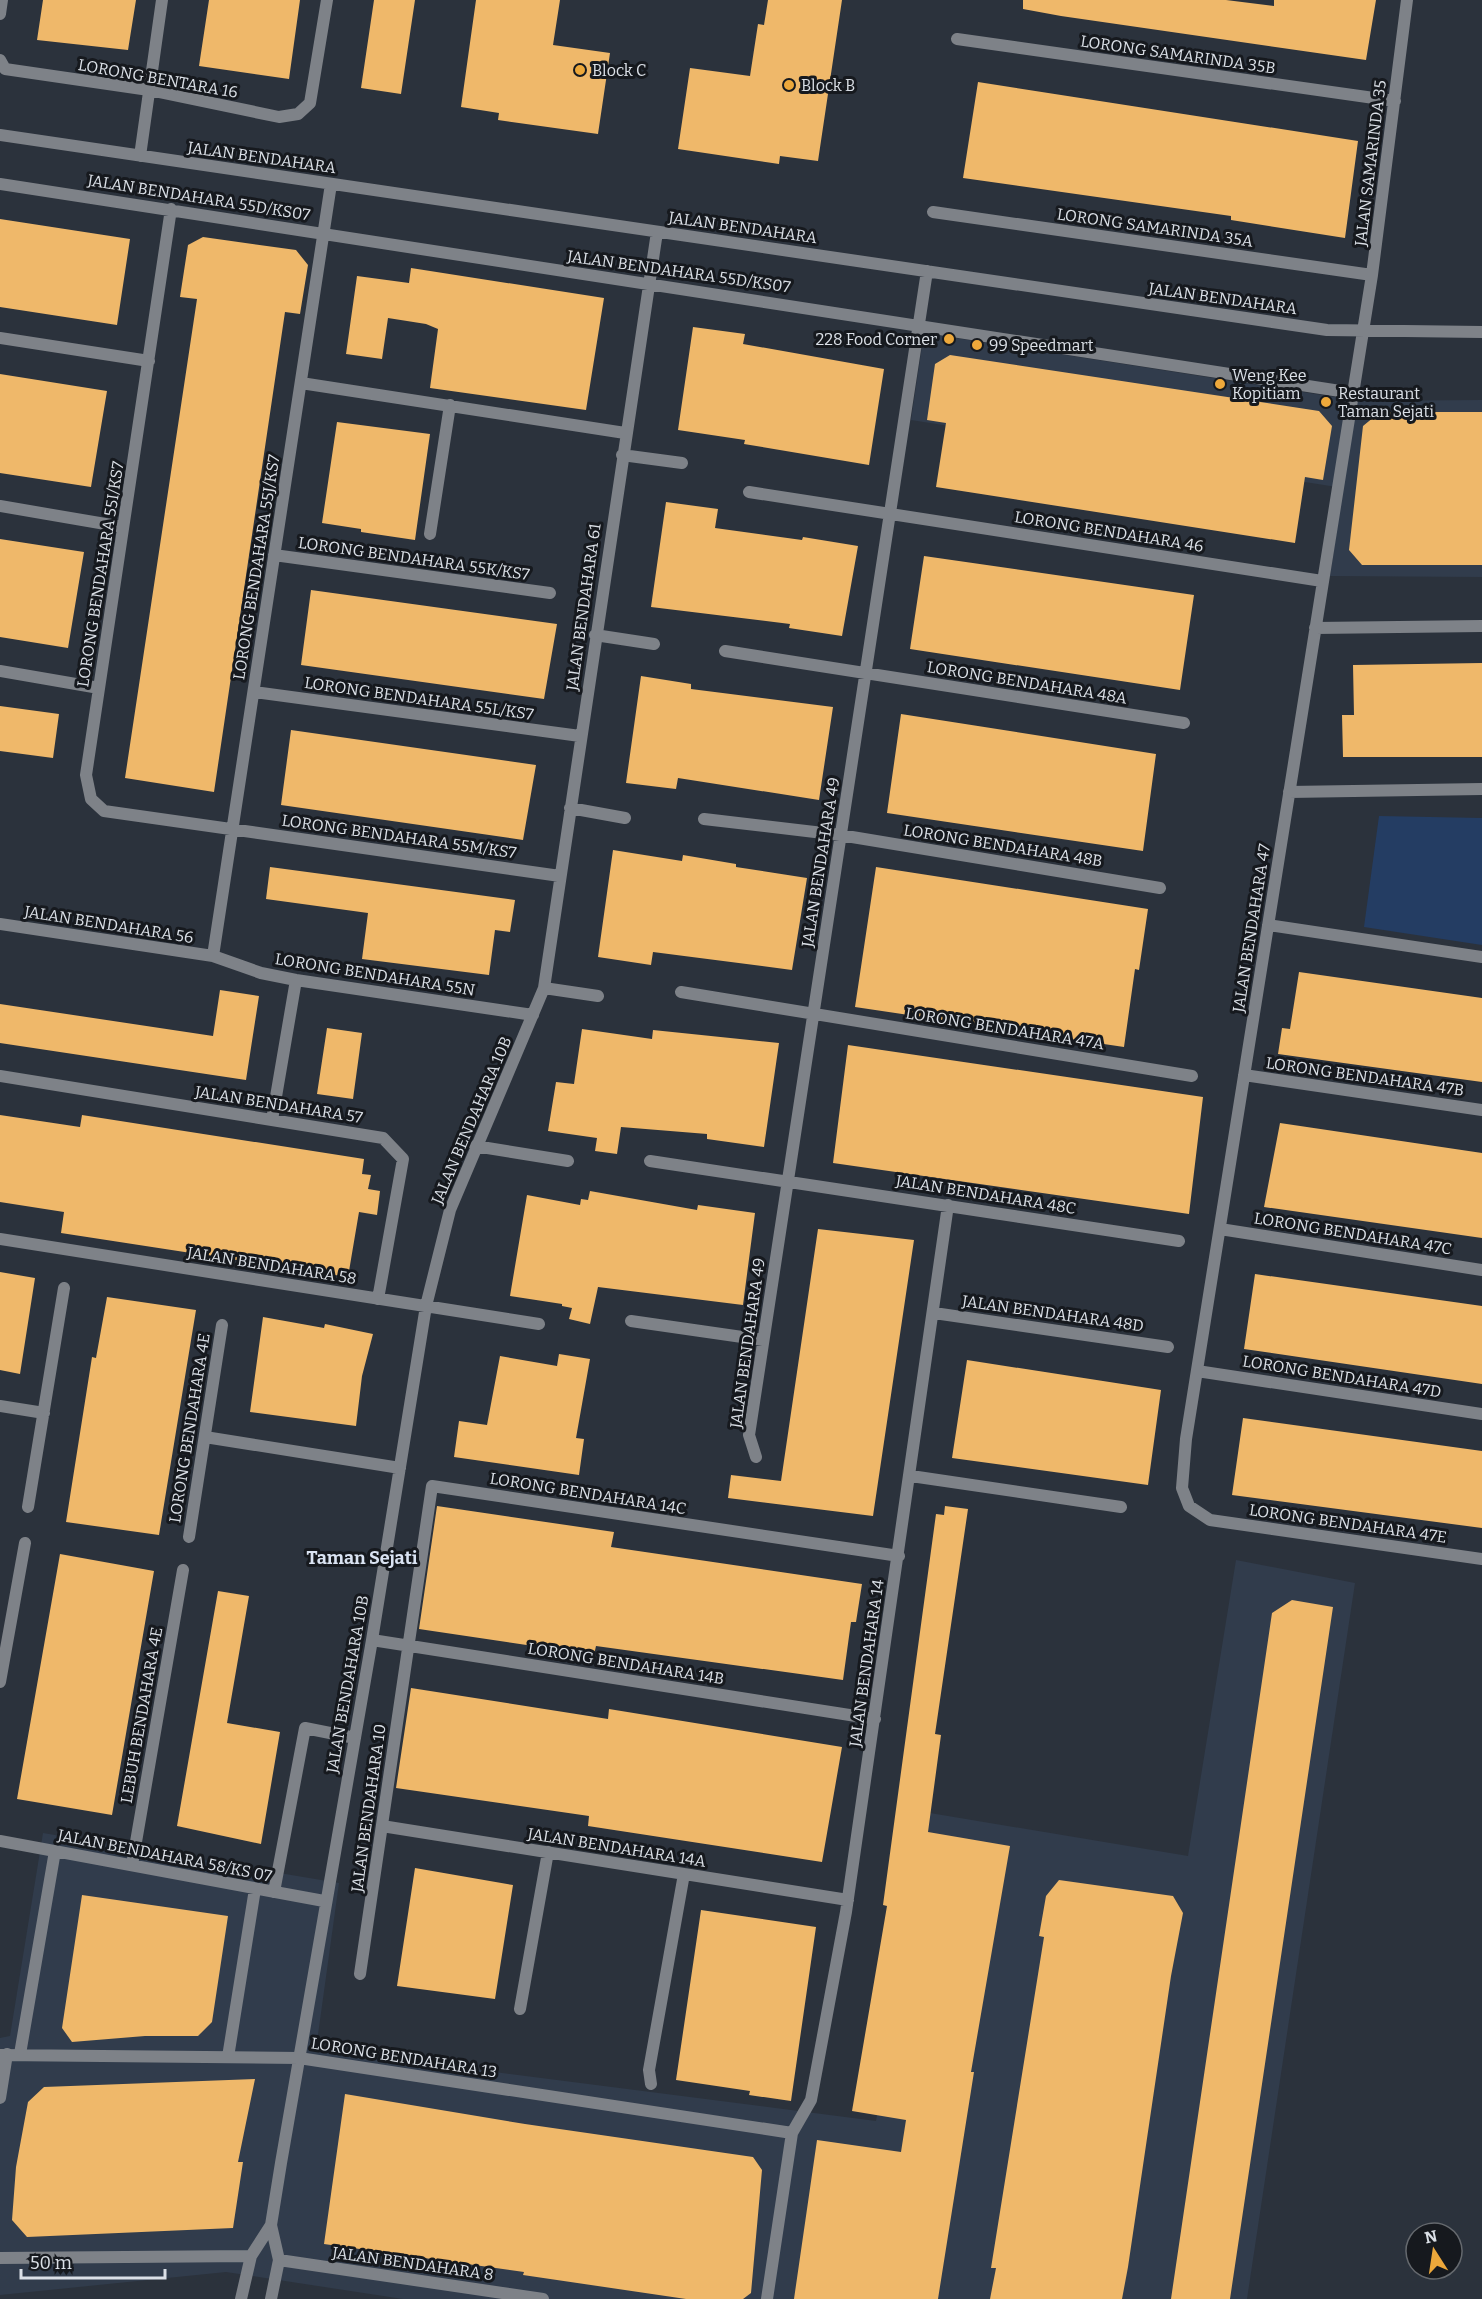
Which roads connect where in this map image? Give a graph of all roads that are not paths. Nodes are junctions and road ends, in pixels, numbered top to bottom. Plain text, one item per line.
1 (2, 0) edge
2 (162, 0) edge
3 (327, 0) edge
4 (1407, 0) edge
5 (0, 14) edge
6 (957, 39) dead end
7 (0, 60) edge
8 (149, 90) junction
9 (1395, 101) junction
10 (0, 135) edge
11 (140, 156) junction
12 (0, 184) edge
13 (331, 184) junction
14 (171, 208) junction
15 (933, 212) dead end
16 (657, 231) junction
17 (324, 233) junction
18 (927, 271) junction
19 (1372, 275) junction
20 (650, 284) junction
21 (918, 326) junction
22 (1362, 329) junction
23 (1482, 332) edge
24 (0, 338) edge
25 (149, 361) junction
26 (301, 383) junction
27 (1353, 393) junction
28 (450, 405) junction
29 (625, 433) junction
30 (622, 455) junction
31 (682, 463) dead end
32 (749, 492) dead end
33 (0, 506) edge
34 (890, 513) junction
35 (123, 527) junction
36 (430, 534) dead end
37 (274, 555) junction
38 (1322, 581) junction
39 (550, 592) dead end
40 (1482, 626) edge
41 (1315, 628) junction
42 (595, 635) junction
43 (654, 644) dead end
44 (725, 651) dead end
45 (0, 671) edge
46 (865, 674) junction
47 (99, 688) junction
48 (254, 692) junction
49 (1184, 723) dead end
50 (580, 736) junction
51 (1482, 789) edge
52 (1289, 792) junction
53 (570, 808) junction
54 (625, 818) dead end
55 (704, 819) dead end
56 (233, 828) junction
57 (840, 836) junction
58 (560, 876) junction
59 (1160, 888) dead end
60 (0, 924) edge
61 (1268, 925) junction
62 (213, 956) junction
63 (1482, 957) edge
64 (296, 980) junction
65 (544, 988) junction
66 (681, 992) dead end
67 (598, 996) dead end
68 (813, 1013) junction
69 (533, 1015) junction
70 (1244, 1075) junction
71 (0, 1076) edge
72 (1192, 1076) dead end
73 (1482, 1110) edge
74 (272, 1120) junction
75 (475, 1146) junction
76 (568, 1161) dead end
77 (650, 1161) dead end
78 (788, 1180) junction
79 (948, 1205) junction
80 (1220, 1230) junction
81 (0, 1239) edge
82 (1179, 1241) dead end
83 (1482, 1269) edge
84 (64, 1288) dead end
85 (378, 1299) junction
86 (426, 1306) junction
87 (934, 1313) junction
88 (631, 1321) dead end
89 (538, 1324) dead end
90 (222, 1325) dead end
91 (763, 1340) junction
92 (1168, 1347) dead end
93 (1197, 1371) junction
94 (0, 1406) edge
95 (44, 1413) junction
96 (1482, 1414) edge
97 (205, 1437) junction
98 (756, 1457) dead end
99 (400, 1468) junction
100 (911, 1476) junction
101 (28, 1507) dead end
102 (1121, 1507) dead end
103 (1210, 1521) joint
104 (189, 1537) dead end
105 (25, 1543) dead end
106 (899, 1556) junction
107 (1482, 1559) edge
108 (183, 1570) dead end
109 (372, 1640) junction
110 (3, 1643) edge
111 (409, 1646) junction
112 (0, 1682) edge
113 (875, 1719) junction
114 (355, 1738) junction
115 (382, 1826) junction
116 (0, 1841) edge
117 (55, 1851) junction
118 (548, 1852) junction
119 (132, 1866) junction
120 (684, 1874) junction
121 (255, 1888) junction
122 (274, 1892) junction
123 (848, 1900) junction
124 (324, 1901) junction
125 (360, 1974) dead end
126 (520, 2009) dead end
127 (20, 2054) junction
128 (3, 2055) edge
129 (228, 2057) junction
130 (299, 2058) junction
131 (651, 2084) dead end
132 (0, 2098) edge
133 (795, 2127) junction
134 (272, 2225) junction
135 (251, 2256) junction
136 (0, 2258) edge
137 (279, 2260) junction
138 (241, 2299) edge
139 (271, 2299) edge
140 (543, 2299) edge
141 (766, 2299) edge

1 - 5 street
2 - 8 street
3 - 8 street, LORONG BENTARA 16
4 - 9 street, JALAN SAMARINDA 35
6 - 9 street, LORONG SAMARINDA 35B
7 - 8 street, LORONG BENTARA 16
8 - 11 street
9 - 19 street, JALAN SAMARINDA 35
10 - 11 street, JALAN BENDAHARA
11 - 13 street, JALAN BENDAHARA
12 - 14 street, JALAN BENDAHARA 55D/KS07
13 - 16 street, JALAN BENDAHARA
13 - 17 street, LORONG BENDAHARA 55J/KS7
14 - 17 street, JALAN BENDAHARA 55D/KS07
14 - 25 street, LORONG BENDAHARA 55I/KS7
15 - 19 street, LORONG SAMARINDA 35A
16 - 18 street, JALAN BENDAHARA
16 - 20 street, JALAN BENDAHARA 61
17 - 20 street, JALAN BENDAHARA 55D/KS07
17 - 26 street, LORONG BENDAHARA 55J/KS7
18 - 21 street, JALAN BENDAHARA 49
18 - 22 street, JALAN BENDAHARA
19 - 22 street, JALAN SAMARINDA 35
20 - 21 street, JALAN BENDAHARA 55D/KS07
20 - 29 street, JALAN BENDAHARA 61
21 - 27 street, JALAN BENDAHARA 55D/KS07
21 - 34 street, JALAN BENDAHARA 49
22 - 23 street, JALAN BENDAHARA
22 - 27 street, JALAN BENDAHARA 47
24 - 25 street
25 - 35 street, LORONG BENDAHARA 55I/KS7
26 - 28 street
26 - 37 street, LORONG BENDAHARA 55J/KS7
27 - 38 street, JALAN BENDAHARA 47
28 - 29 street
28 - 36 street
29 - 30 street, JALAN BENDAHARA 61
30 - 31 street
30 - 42 street, JALAN BENDAHARA 61
32 - 34 street, LORONG BENDAHARA 46
33 - 35 street
34 - 38 street, LORONG BENDAHARA 46
34 - 46 street, JALAN BENDAHARA 49
35 - 47 street, LORONG BENDAHARA 55I/KS7
37 - 39 street, LORONG BENDAHARA 55K/KS7
37 - 48 street, LORONG BENDAHARA 55J/KS7
38 - 41 street, JALAN BENDAHARA 47
40 - 41 street
41 - 52 street, JALAN BENDAHARA 47
42 - 43 street
42 - 50 street, JALAN BENDAHARA 61
44 - 46 street, LORONG BENDAHARA 48A
45 - 47 street
46 - 49 street, LORONG BENDAHARA 48A
46 - 57 street, JALAN BENDAHARA 49
47 - 56 street, LORONG BENDAHARA 55I/KS7
48 - 50 street, LORONG BENDAHARA 55L/KS7
48 - 56 street, LORONG BENDAHARA 55J/KS7
50 - 53 street, JALAN BENDAHARA 61
51 - 52 street
52 - 61 street, JALAN BENDAHARA 47
53 - 54 street
53 - 58 street, JALAN BENDAHARA 61
55 - 57 street, LORONG BENDAHARA 48B
56 - 58 street, LORONG BENDAHARA 55M/KS7
56 - 62 street, LORONG BENDAHARA 55J/KS7
57 - 59 street, LORONG BENDAHARA 48B
57 - 68 street, JALAN BENDAHARA 49
58 - 65 street, JALAN BENDAHARA 61
60 - 62 street, JALAN BENDAHARA 56
61 - 63 street
61 - 70 street, JALAN BENDAHARA 47
62 - 64 street, LORONG BENDAHARA 55N
64 - 69 street, LORONG BENDAHARA 55N
64 - 74 street
65 - 67 street
65 - 69 street, JALAN BENDAHARA 10B
66 - 68 street, LORONG BENDAHARA 47A
68 - 72 street, LORONG BENDAHARA 47A
68 - 78 street, JALAN BENDAHARA 49
69 - 75 street, JALAN BENDAHARA 10B
70 - 73 street, LORONG BENDAHARA 47B
70 - 80 street, JALAN BENDAHARA 47
71 - 74 street, JALAN BENDAHARA 57
74 - 85 street, JALAN BENDAHARA 57
75 - 76 street
75 - 86 street, JALAN BENDAHARA 10B
77 - 78 street, JALAN BENDAHARA 48C
78 - 79 street, JALAN BENDAHARA 48C
78 - 91 street, JALAN BENDAHARA 49
79 - 82 street, JALAN BENDAHARA 48C
79 - 87 street, JALAN BENDAHARA 14
80 - 83 street, LORONG BENDAHARA 47C
80 - 93 street, JALAN BENDAHARA 47
81 - 85 street, JALAN BENDAHARA 58
84 - 95 street
85 - 86 street, JALAN BENDAHARA 58
86 - 89 street, JALAN BENDAHARA 58
86 - 99 street, JALAN BENDAHARA 10B
87 - 92 street, JALAN BENDAHARA 48D
87 - 100 street, JALAN BENDAHARA 14
88 - 91 street
90 - 97 street, LORONG BENDAHARA 4E
91 - 98 street, JALAN BENDAHARA 49
93 - 96 street, LORONG BENDAHARA 47D
93 - 103 street, JALAN BENDAHARA 47
94 - 95 street
95 - 101 street
97 - 99 street
97 - 104 street, LORONG BENDAHARA 4E
99 - 109 street, JALAN BENDAHARA 10B
100 - 102 street
100 - 106 street, JALAN BENDAHARA 14
103 - 107 street, LORONG BENDAHARA 47E
105 - 110 street
106 - 111 street, LORONG BENDAHARA 14C
106 - 113 street, JALAN BENDAHARA 14
108 - 119 street, LEBUH BENDAHARA 4E
109 - 111 street, LORONG BENDAHARA 14B
109 - 114 street, JALAN BENDAHARA 10B
110 - 112 street
111 - 113 street, LORONG BENDAHARA 14B
111 - 115 street, JALAN BENDAHARA 10
113 - 123 street, JALAN BENDAHARA 14
114 - 122 street
114 - 124 street, JALAN BENDAHARA 10B
115 - 118 street, JALAN BENDAHARA 14A
115 - 125 street, JALAN BENDAHARA 10
116 - 117 street, JALAN BENDAHARA 58/KS 07
117 - 119 street, JALAN BENDAHARA 58/KS 07
117 - 127 street
118 - 120 street, JALAN BENDAHARA 14A
118 - 126 street
119 - 121 street, JALAN BENDAHARA 58/KS 07
120 - 123 street, JALAN BENDAHARA 14A
120 - 131 street
121 - 122 street, JALAN BENDAHARA 58/KS 07
121 - 129 street
122 - 124 street, JALAN BENDAHARA 58/KS 07
123 - 133 street, JALAN BENDAHARA 14
124 - 130 street, JALAN BENDAHARA 10B
127 - 128 street, LORONG BENDAHARA 13
127 - 129 street, LORONG BENDAHARA 13
128 - 132 street
129 - 130 street, LORONG BENDAHARA 13
130 - 133 street, LORONG BENDAHARA 13
130 - 134 street, JALAN BENDAHARA 10B
133 - 141 street, JALAN BENDAHARA 14
134 - 135 street, JALAN BENDAHARA 10B
134 - 137 street, JALAN BENDAHARA 10B
135 - 136 street
135 - 138 street, JALAN BENDAHARA 10B
137 - 139 street, JALAN BENDAHARA 10B
137 - 140 street, JALAN BENDAHARA 8

